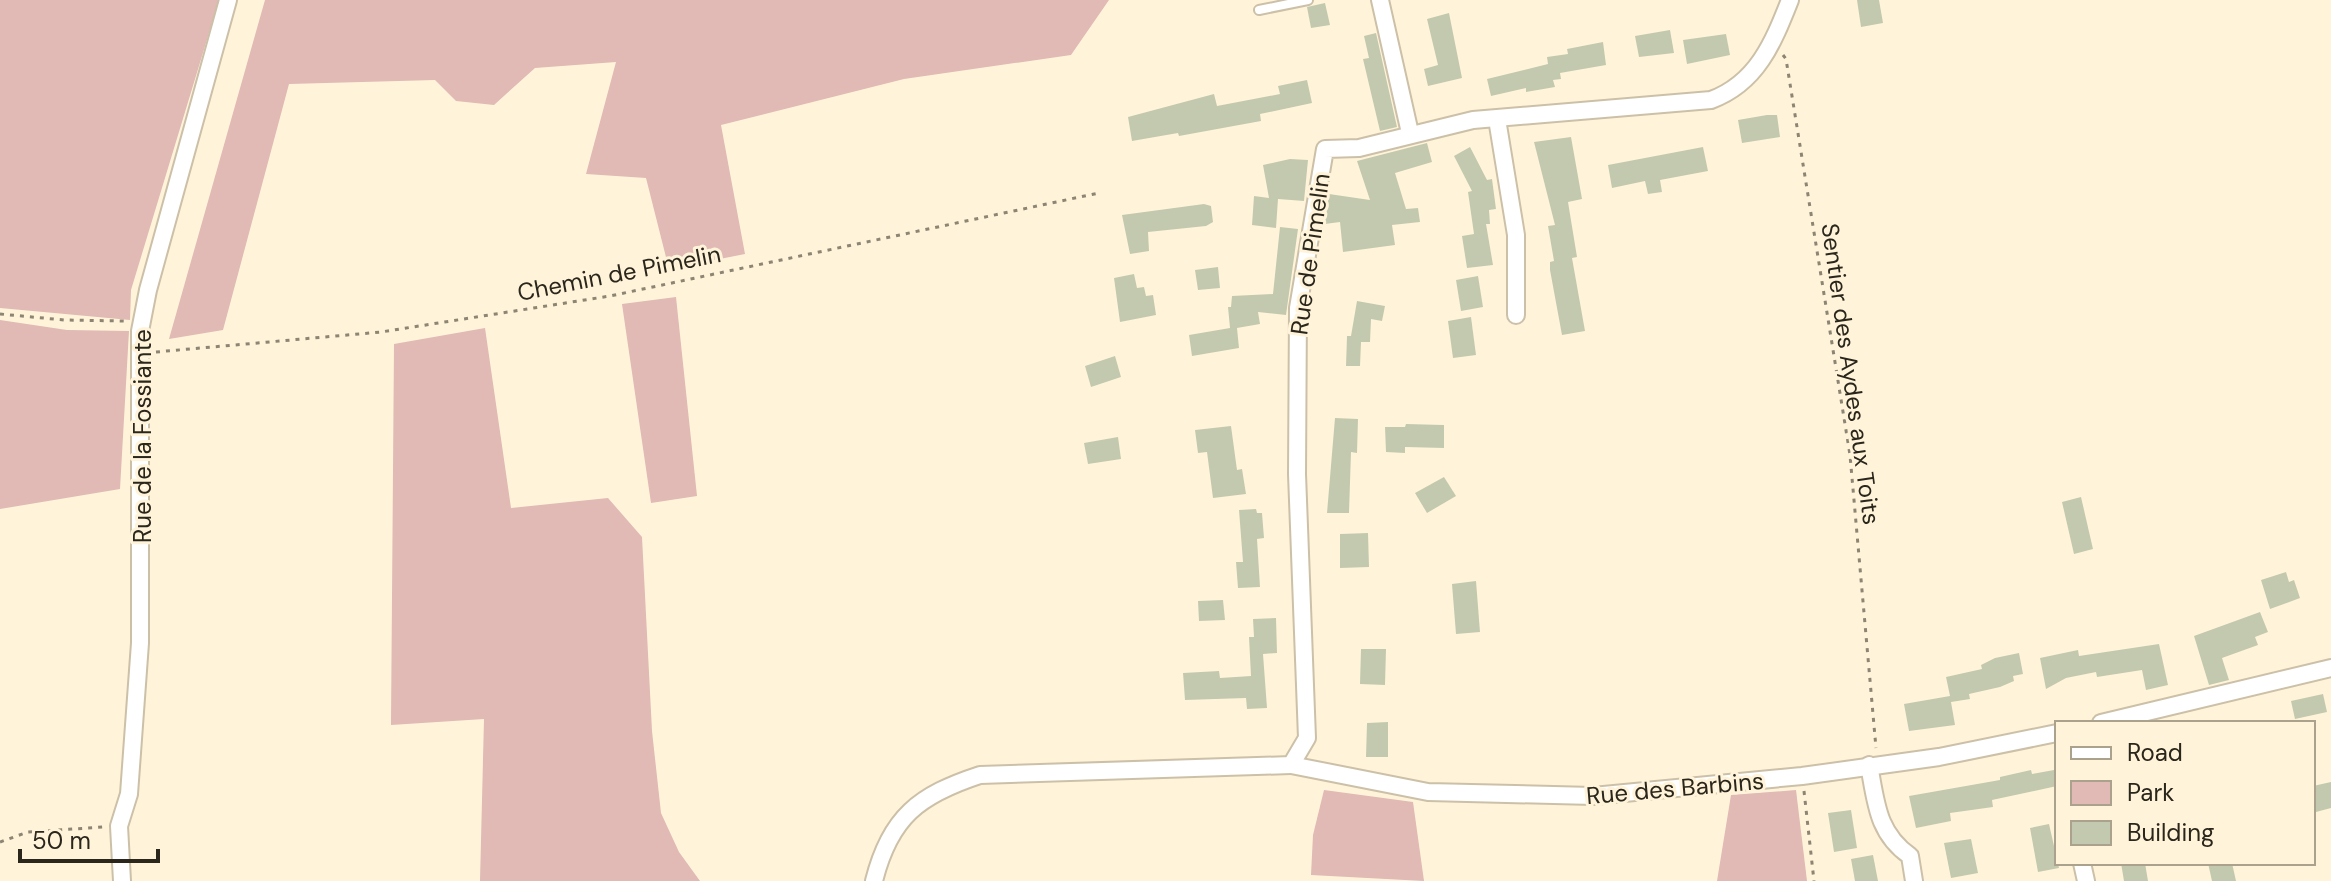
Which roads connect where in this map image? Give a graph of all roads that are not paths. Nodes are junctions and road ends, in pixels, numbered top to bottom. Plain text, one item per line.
1 (228, 0) edge
2 (1308, 0) edge
3 (1380, 0) edge
4 (1790, 0) edge
5 (1259, 10) dead end
6 (1497, 119) junction
7 (1410, 133) junction
8 (1516, 315) dead end
9 (2331, 668) edge
10 (2155, 717) edge
11 (2119, 721) edge
12 (2055, 733) edge
13 (1307, 738) junction
14 (1291, 765) junction
15 (1873, 765) junction
16 (1313, 769) junction
17 (122, 881) edge
18 (874, 881) edge
19 (1914, 881) edge

1 - 17 street, Rue de la Fossiante
2 - 5 lane
3 - 7 street
4 - 6 street, Rue de Pimelin
6 - 7 street, Rue de Pimelin
6 - 8 street
7 - 13 street, Rue de Pimelin
9 - 10 street
10 - 11 street
12 - 15 street, Rue des Barbins
13 - 14 street
13 - 16 street, Rue de Pimelin
14 - 16 street, Rue des Barbins
14 - 18 street
15 - 16 street, Rue des Barbins
15 - 19 street

